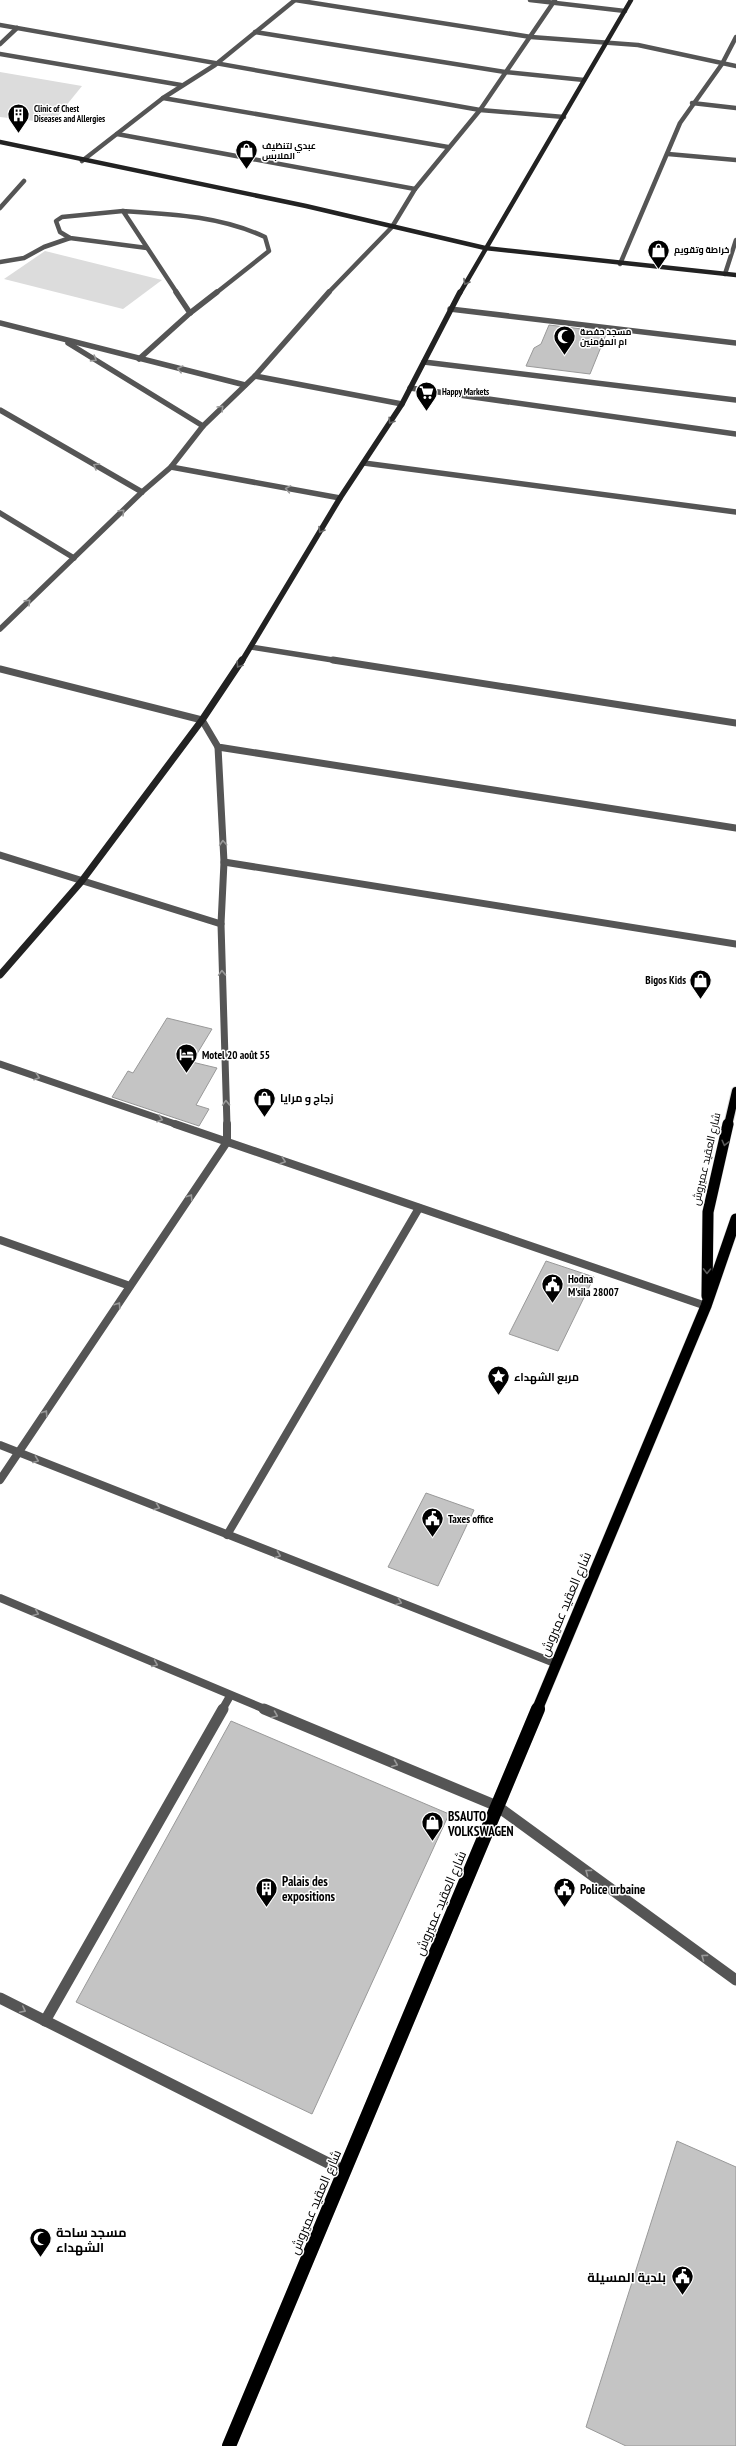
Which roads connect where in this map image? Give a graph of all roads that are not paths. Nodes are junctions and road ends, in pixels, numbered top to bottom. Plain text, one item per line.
1 (295, 0) edge
2 (530, 0) edge
3 (631, 0) edge
4 (554, 2) edge
5 (625, 11) junction
6 (0, 25) edge
7 (17, 28) junction
8 (255, 32) junction
9 (531, 37) junction
10 (736, 37) edge
11 (0, 44) edge
12 (604, 44) junction
13 (0, 54) edge
14 (215, 64) junction
15 (722, 64) junction
16 (736, 66) edge
17 (505, 72) junction
18 (584, 80) junction
19 (181, 85) junction
20 (163, 98) junction
21 (692, 103) junction
22 (736, 108) edge
23 (480, 110) junction
24 (564, 118) junction
25 (117, 134) junction
26 (1, 143) edge
27 (448, 147) junction
28 (668, 154) junction
29 (82, 160) junction
30 (736, 160) edge
31 (24, 181) dead end
32 (415, 189) junction
33 (0, 208) edge
34 (123, 211) junction
35 (392, 227) junction
36 (70, 238) junction
37 (736, 240) edge
38 (147, 248) junction
39 (486, 248) junction
40 (0, 262) edge
41 (620, 264) junction
42 (725, 274) junction
43 (736, 276) edge
44 (450, 309) junction
45 (190, 314) junction
46 (0, 323) edge
47 (61, 339) junction
48 (736, 343) edge
49 (139, 360) junction
50 (424, 362) junction
51 (255, 376) junction
52 (245, 385) junction
53 (410, 388) junction
54 (736, 400) edge
55 (402, 404) junction
56 (0, 410) edge
57 (203, 426) junction
58 (736, 434) edge
59 (364, 462) junction
60 (171, 467) junction
61 (142, 492) junction
62 (340, 498) junction
63 (736, 512) edge
64 (0, 513) edge
65 (74, 558) junction
66 (0, 629) edge
67 (251, 647) junction
68 (0, 669) edge
69 (202, 720) junction
70 (736, 724) edge
71 (218, 747) junction
72 (736, 828) edge
73 (0, 855) edge
74 (224, 862) junction
75 (82, 882) junction
76 (221, 924) junction
77 (736, 944) edge
78 (0, 975) edge
79 (0, 1064) edge
80 (736, 1091) edge
81 (227, 1142) junction
82 (419, 1208) junction
83 (736, 1218) edge
84 (0, 1240) edge
85 (130, 1286) junction
86 (706, 1306) junction
87 (0, 1445) edge
88 (18, 1453) junction
89 (0, 1480) edge
90 (227, 1535) junction
91 (0, 1598) edge
92 (557, 1664) junction
93 (230, 1696) junction
94 (497, 1806) junction
95 (736, 1980) edge
96 (0, 1998) edge
97 (45, 2021) junction
98 (344, 2171) junction
99 (229, 2446) edge

1 - 8 street
1 - 9 street
2 - 4 street
3 - 5 street
4 - 5 street
4 - 9 street
5 - 12 street
6 - 7 street
7 - 11 street
7 - 14 street
8 - 14 street
8 - 17 street
9 - 12 street
9 - 17 street
10 - 15 street
12 - 15 street
12 - 18 street
13 - 19 street
14 - 19 street
14 - 23 street
15 - 16 street
15 - 21 street
17 - 18 street
17 - 23 street
18 - 24 street
19 - 20 street
20 - 25 street
20 - 27 street
21 - 22 street
21 - 28 street
23 - 24 street
23 - 27 street
24 - 39 street
25 - 29 street
25 - 32 street
26 - 29 street
27 - 32 street
28 - 30 street
28 - 41 street
29 - 35 street
31 - 33 street
32 - 35 street
34 - 36 street
34 - 38 street
34 - 45 street
35 - 39 street
35 - 51 street
36 - 38 street
36 - 40 street
37 - 42 street
38 - 45 street
39 - 41 street
39 -> 44 street
41 - 42 street
42 - 43 street
44 - 48 street
44 - 50 street
45 - 49 street
46 - 47 street
47 - 49 street
47 -> 57 street
52 -> 49 street
50 - 53 street
50 - 54 street
51 - 52 street
51 - 55 street
57 -> 52 street
53 - 55 street
53 - 58 street
55 -> 59 street
61 -> 56 street
57 - 60 street
59 - 62 street
59 - 63 street
60 - 61 street
62 -> 60 street
65 -> 61 street
62 -> 67 street
64 - 65 street
66 -> 65 street
67 -> 69 street
67 - 70 street
68 - 69 street
69 - 71 street
69 - 75 street
71 - 72 street
74 -> 71 street
73 - 75 street
74 - 76 street
74 - 77 street
75 - 76 street
75 - 78 street
81 -> 76 street
79 -> 81 street
80 -> 86 main road, شارع العقيد عميروش
81 -> 82 street
85 -> 81 street
82 - 86 street
82 - 90 street
83 - 86 main road, شارع العقيد عميروش
84 - 85 street
88 -> 85 street
86 - 92 main road, شارع العقيد عميروش
87 - 88 street
88 - 89 street
88 -> 90 street
90 -> 92 street
91 -> 93 street
92 - 94 main road, شارع العقيد عميروش
93 -> 94 street
93 - 97 street
95 -> 94 street
94 - 98 main road, شارع العقيد عميروش
96 -> 97 street
97 - 98 street
98 - 99 main road, شارع العقيد عميروش

